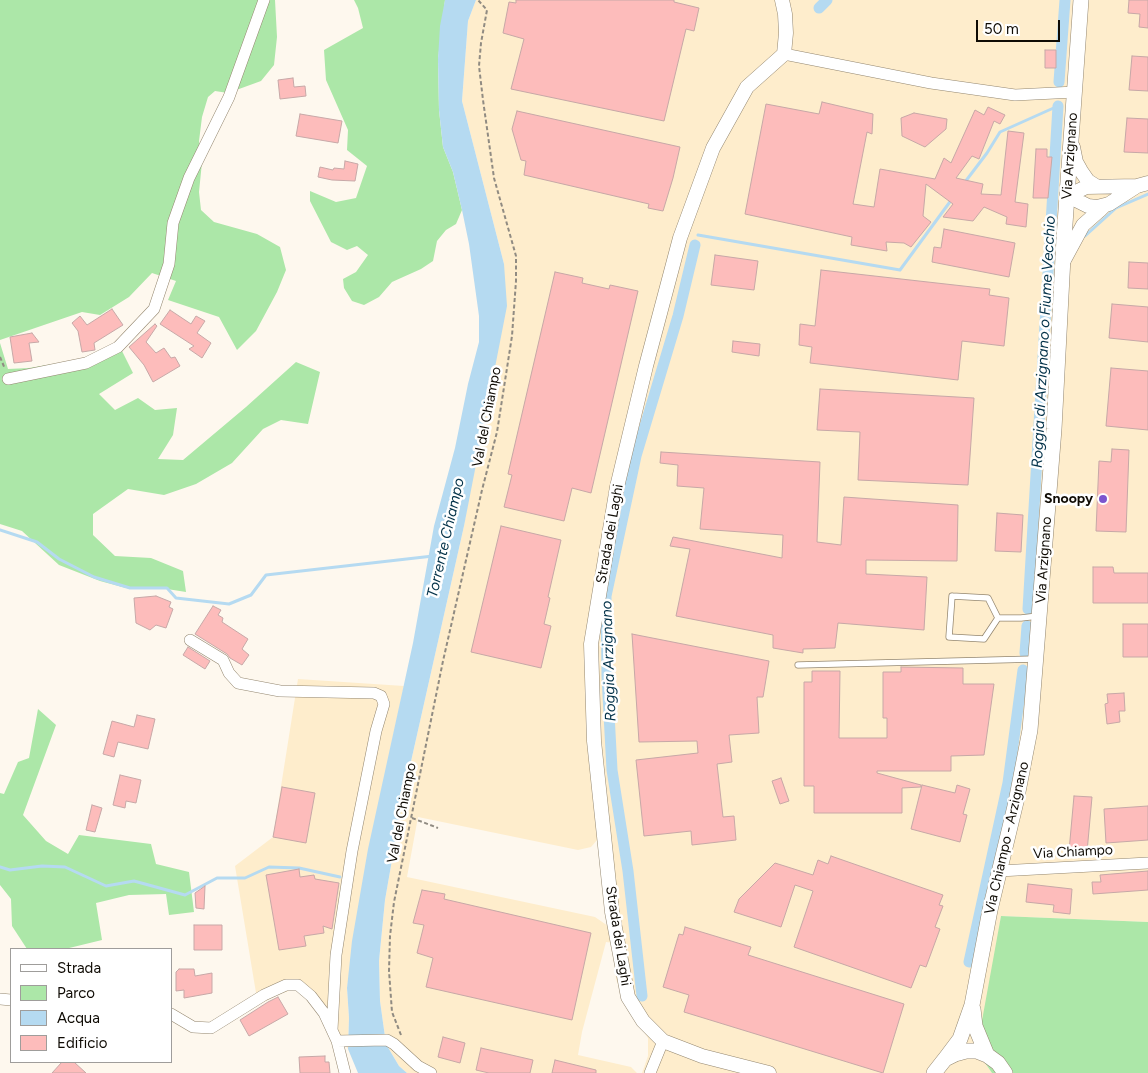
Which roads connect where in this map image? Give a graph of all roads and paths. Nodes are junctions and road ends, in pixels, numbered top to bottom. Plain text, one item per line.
1 (264, 0) edge
2 (478, 0) edge
3 (783, 0) edge
4 (1081, 0) edge
5 (784, 54) junction
6 (1075, 92) junction
7 (1072, 142) junction
8 (1142, 185) edge
9 (1096, 186) junction
10 (1068, 196) junction
11 (1104, 206) junction
12 (1063, 262) junction
13 (8, 379) dead end
14 (1040, 616) junction
15 (998, 618) junction
16 (190, 640) dead end
17 (798, 665) dead end
18 (1036, 665) junction
19 (412, 818) junction
20 (438, 828) dead end
21 (1148, 863) edge
22 (999, 871) junction
23 (972, 1005) junction
24 (172, 1015) edge
25 (334, 1035) junction
26 (404, 1039) dead end
27 (663, 1041) junction
28 (987, 1055) junction
29 (945, 1059) junction
30 (345, 1073) edge
31 (431, 1073) edge
32 (650, 1073) edge
33 (769, 1073) edge
34 (934, 1073) edge
35 (1005, 1073) edge

1 - 13 street
2 - 19 path, Val del Chiampo
3 - 5 street
4 - 6 main road, Via Arzignano
5 - 6 street
5 - 27 street, Strada dei Laghi
6 - 7 main road, Via Arzignano
7 - 9 street
7 - 10 main road, Via Arzignano
8 - 9 street
8 - 11 street
9 - 10 street
10 - 11 street
10 - 12 main road, Via Arzignano
11 - 12 street
12 - 14 main road, Via Arzignano
14 - 15 lane
14 - 18 main road, Via Arzignano
15 - 15 lane
16 - 25 street
17 - 18 lane
18 - 22 main road, Via Chiampo - Arzignano
19 - 20 path
19 - 26 path, Val del Chiampo
21 - 22 street, Via Chiampo
22 - 23 main road, Via Chiampo - Arzignano
23 - 28 main road
23 - 29 main road
24 - 25 street
25 - 30 street
25 - 31 street
27 - 32 street
27 - 33 street, Strada dei Laghi
28 - 29 main road
28 - 35 main road
29 - 34 main road

